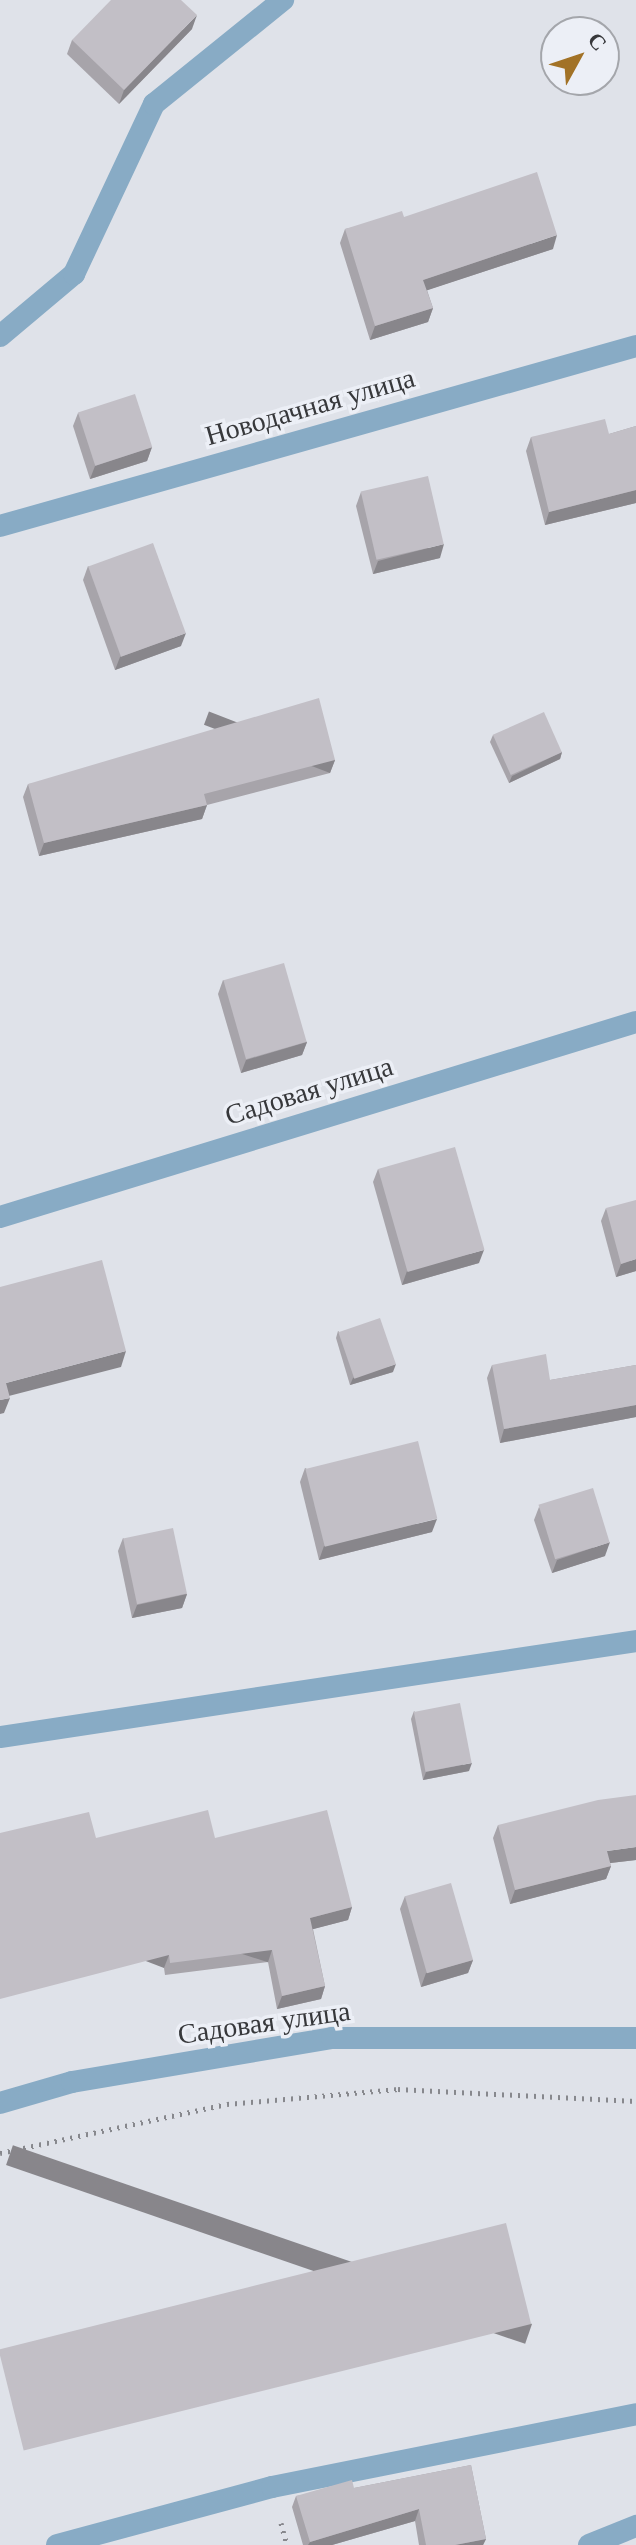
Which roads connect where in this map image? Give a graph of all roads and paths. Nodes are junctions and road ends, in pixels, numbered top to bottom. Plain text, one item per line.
1 (283, 0) edge
2 (0, 336) edge
3 (636, 346) edge
4 (0, 526) edge
5 (636, 1022) edge
6 (0, 1217) edge
7 (636, 1641) edge
8 (0, 1737) edge
9 (636, 2038) edge
10 (636, 2101) edge
11 (0, 2103) edge
12 (0, 2153) edge
13 (636, 2414) edge
14 (636, 2526) edge
15 (57, 2545) edge
16 (589, 2545) edge

1 - 2 street
3 - 4 street, Новодачная улица
5 - 6 street, Садовая улица
7 - 8 street
9 - 11 street, Садовая улица
10 - 12 path
13 - 15 street
14 - 16 street

